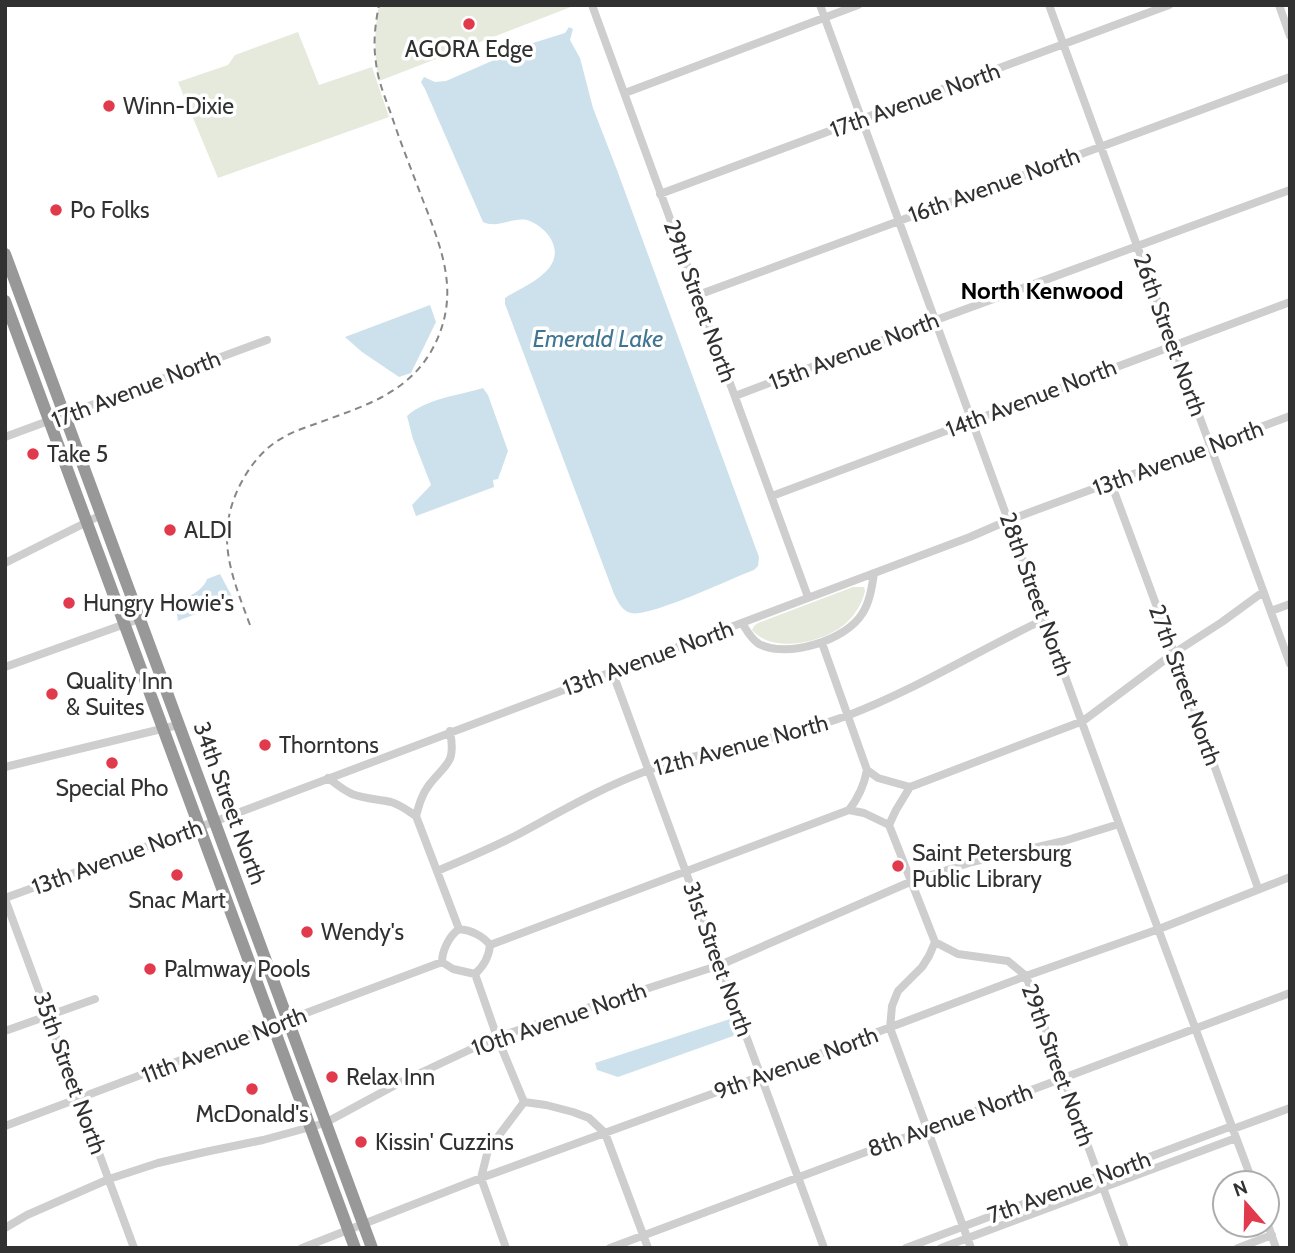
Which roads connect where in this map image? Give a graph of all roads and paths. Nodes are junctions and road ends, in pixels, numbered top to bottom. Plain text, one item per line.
1 (592, 5) edge
2 (820, 5) edge
3 (858, 5) edge
4 (1049, 5) edge
5 (1169, 5) edge
6 (1279, 5) edge
7 (824, 18) junction
8 (1290, 36) edge
9 (1064, 44) junction
10 (1290, 77) edge
11 (625, 93) junction
12 (862, 120) junction
13 (1101, 147) junction
14 (1290, 190) edge
15 (660, 194) junction
16 (899, 219) junction
17 (1137, 247) junction
18 (5, 254) edge
19 (698, 295) junction
20 (5, 302) edge
21 (1290, 302) edge
22 (936, 320) junction
23 (267, 340) dead end
24 (1173, 345) junction
25 (734, 396) junction
26 (65, 416) junction
27 (1290, 416) edge
28 (973, 420) junction
29 (50, 422) junction
30 (5, 437) edge
31 (1210, 446) junction
32 (1111, 483) junction
33 (772, 496) junction
34 (101, 515) junction
35 (1009, 520) junction
36 (87, 522) junction
37 (5, 563) edge
38 (874, 573) junction
39 (1263, 592) junction
40 (808, 597) junction
41 (1290, 604) edge
42 (1270, 611) junction
43 (139, 619) junction
44 (1045, 619) junction
45 (742, 623) junction
46 (125, 624) junction
47 (822, 643) junction
48 (1174, 653) junction
49 (1290, 664) edge
50 (5, 667) edge
51 (612, 671) junction
52 (848, 715) junction
53 (1083, 721) junction
54 (178, 725) junction
55 (163, 728) junction
56 (450, 731) junction
57 (5, 767) edge
58 (867, 770) junction
59 (649, 771) junction
60 (328, 778) junction
61 (910, 787) junction
62 (849, 810) junction
63 (416, 816) junction
64 (214, 822) junction
65 (1119, 824) junction
66 (889, 825) junction
67 (200, 827) junction
68 (437, 871) junction
69 (686, 872) junction
70 (1290, 877) edge
71 (910, 882) junction
72 (1258, 888) junction
73 (5, 899) edge
74 (251, 921) junction
75 (236, 926) junction
76 (459, 929) junction
77 (1159, 929) junction
78 (935, 942) junction
79 (491, 945) junction
80 (442, 962) junction
81 (720, 965) junction
82 (475, 974) junction
83 (1026, 976) junction
84 (1290, 993) edge
85 (95, 999) dead end
86 (49, 1015) junction
87 (288, 1021) junction
88 (273, 1026) junction
89 (890, 1028) junction
90 (1195, 1028) junction
91 (5, 1031) edge
92 (497, 1037) junction
93 (761, 1076) junction
94 (1063, 1078) junction
95 (79, 1099) junction
96 (524, 1102) junction
97 (1290, 1108) edge
98 (326, 1123) junction
99 (5, 1126) edge
100 (311, 1127) junction
101 (927, 1129) junction
102 (1234, 1131) junction
103 (605, 1132) junction
104 (1248, 1169) edge
105 (1099, 1176) junction
106 (797, 1177) junction
107 (481, 1178) junction
108 (108, 1179) junction
109 (1103, 1188) junction
110 (363, 1224) junction
111 (963, 1227) junction
112 (5, 1228) edge
113 (349, 1230) junction
114 (643, 1236) junction
115 (967, 1238) junction
116 (1262, 1239) edge
117 (134, 1248) edge
118 (302, 1248) edge
119 (355, 1248) edge
120 (372, 1248) edge
121 (506, 1248) edge
122 (610, 1248) edge
123 (648, 1248) edge
124 (824, 1248) edge
125 (906, 1248) edge
126 (941, 1248) edge
127 (971, 1248) edge
128 (1125, 1248) edge
129 (1238, 1248) edge

1 - 11 street, 29th Street North
2 - 7 street, 28th Street North
3 - 7 street
4 - 9 street, 26th Street North
5 - 9 street, 17th Avenue North
6 - 8 street
7 - 11 street
7 - 12 street, 28th Street North
9 - 12 street, 17th Avenue North
9 - 13 street, 26th Street North
10 - 13 street, 16th Avenue North
11 - 15 street, 29th Street North
12 - 15 street, 17th Avenue North
12 - 16 street, 28th Street North
13 - 16 street, 16th Avenue North
13 - 17 street, 26th Street North
14 - 17 street, 15th Avenue North
15 - 19 street, 29th Street North
16 - 19 street, 16th Avenue North
16 - 22 street, 28th Street North
17 - 22 street, 15th Avenue North
17 - 24 street, 26th Street North
18 - 26 highway, 34th Street North
19 - 25 street, 29th Street North
20 - 29 highway, 34th Street North
21 - 24 street, 14th Avenue North
22 - 25 street, 15th Avenue North
22 - 28 street, 28th Street North
23 - 26 street, 17th Avenue North
24 - 28 street, 14th Avenue North
24 - 31 street, 26th Street North
25 - 33 street, 29th Street North
26 - 29 street, 17th Avenue North
26 - 34 highway, 34th Street North
27 - 31 street, 13th Avenue North
28 - 33 street, 14th Avenue North
28 - 35 street, 28th Street North
29 - 30 street, 17th Avenue North
29 - 36 highway, 34th Street North
31 - 32 street, 13th Avenue North
31 - 39 street, 26th Street North
32 - 35 street, 13th Avenue North
32 - 48 street, 27th Street North
33 - 40 street, 29th Street North
34 - 36 street
34 - 43 highway, 34th Street North
35 - 38 street, 13th Avenue North
35 - 44 street, 28th Street North
36 - 37 street
36 - 46 highway, 34th Street North
38 - 40 street, 13th Avenue North
38 - 47 street
39 - 42 street, 26th Street North
39 - 48 street
40 - 45 street, 13th Avenue North
41 - 42 street
42 - 49 street, 26th Street North
43 - 46 street
43 - 54 highway, 34th Street North
44 - 52 street, 12th Avenue North
44 - 53 street, 28th Street North
45 - 47 street
45 - 51 street, 13th Avenue North
46 - 50 street
46 - 55 highway, 34th Street North
47 - 52 street
48 - 53 street
48 - 72 street, 27th Street North
51 - 56 street, 13th Avenue North
51 - 59 street, 31st Street North
52 - 58 street
52 - 59 street, 12th Avenue North
53 - 61 street
53 - 65 street, 28th Street North
54 - 55 street
54 - 64 highway, 34th Street North
55 - 57 street
55 - 67 highway, 34th Street North
56 - 60 street, 13th Avenue North
56 - 63 street
58 - 61 street
58 - 62 street
59 - 68 street, 12th Avenue North
59 - 69 street, 31st Street North
60 - 63 street
60 - 64 street, 13th Avenue North
61 - 66 street
62 - 66 street
62 - 69 street
63 - 68 street
64 - 67 street, 13th Avenue North
64 - 74 highway, 34th Street North
65 - 71 street, 10th Avenue North
65 - 77 street, 28th Street North
66 - 71 street
67 - 73 street, 13th Avenue North
67 - 75 highway, 34th Street North
68 - 76 street
69 - 79 street
69 - 81 street, 31st Street North
70 - 72 street, 9th Avenue North
71 - 78 street
71 - 81 street, 10th Avenue North
72 - 77 street, 9th Avenue North
73 - 86 street, 35th Street North
74 - 75 highway
74 - 87 highway, 34th Street North
75 - 88 highway, 34th Street North
76 - 79 street
76 - 80 street
77 - 83 street, 9th Avenue North
77 - 90 street, 28th Street North
78 - 83 street, 29th Street North
78 - 89 street
79 - 82 street
80 - 82 street
80 - 87 street, 11th Avenue North
81 - 92 street, 10th Avenue North
81 - 93 street, 31st Street North
82 - 92 street
83 - 89 street, 9th Avenue North
83 - 94 street, 29th Street North
84 - 90 street, 8th Avenue North
85 - 86 street
86 - 91 street
86 - 95 street, 35th Street North
87 - 88 street, 11th Avenue North
87 - 98 highway, 34th Street North
88 - 95 street, 11th Avenue North
88 - 100 highway, 34th Street North
89 - 93 street, 9th Avenue North
89 - 101 street
90 - 94 street, 8th Avenue North
90 - 102 street, 28th Street North
92 - 96 street
92 - 98 street, 10th Avenue North
93 - 103 street, 9th Avenue North
93 - 106 street, 31st Street North
94 - 101 street, 8th Avenue North
94 - 105 street, 29th Street North
95 - 99 street, 11th Avenue North
95 - 108 street, 35th Street North
96 - 103 street
96 - 107 street
97 - 102 street, 7th Avenue North
98 - 100 street, 10th Avenue North
98 - 110 highway, 34th Street North
100 - 108 street, 10th Avenue North
100 - 113 highway, 34th Street North
101 - 106 street, 8th Avenue North
101 - 111 street
102 - 104 street, 28th Street North
102 - 105 street, 7th Avenue North
102 - 109 street, 7th Avenue North
103 - 107 street, 9th Avenue North
103 - 114 street
105 - 109 street, 29th Street North
105 - 111 street, 7th Avenue North
106 - 114 street, 8th Avenue North
106 - 124 street, 31st Street North
107 - 110 street, 9th Avenue North
107 - 121 street
108 - 112 street, 10th Avenue North
108 - 117 street, 35th Street North
109 - 115 street, 7th Avenue North
109 - 128 street, 29th Street North
110 - 113 street, 9th Avenue North
110 - 120 highway, 34th Street North
111 - 115 street
111 - 125 street, 7th Avenue North
113 - 118 street, 9th Avenue North
113 - 119 highway, 34th Street North
114 - 122 street, 8th Avenue North
114 - 123 street
115 - 126 street, 7th Avenue North
115 - 127 street
116 - 129 street

